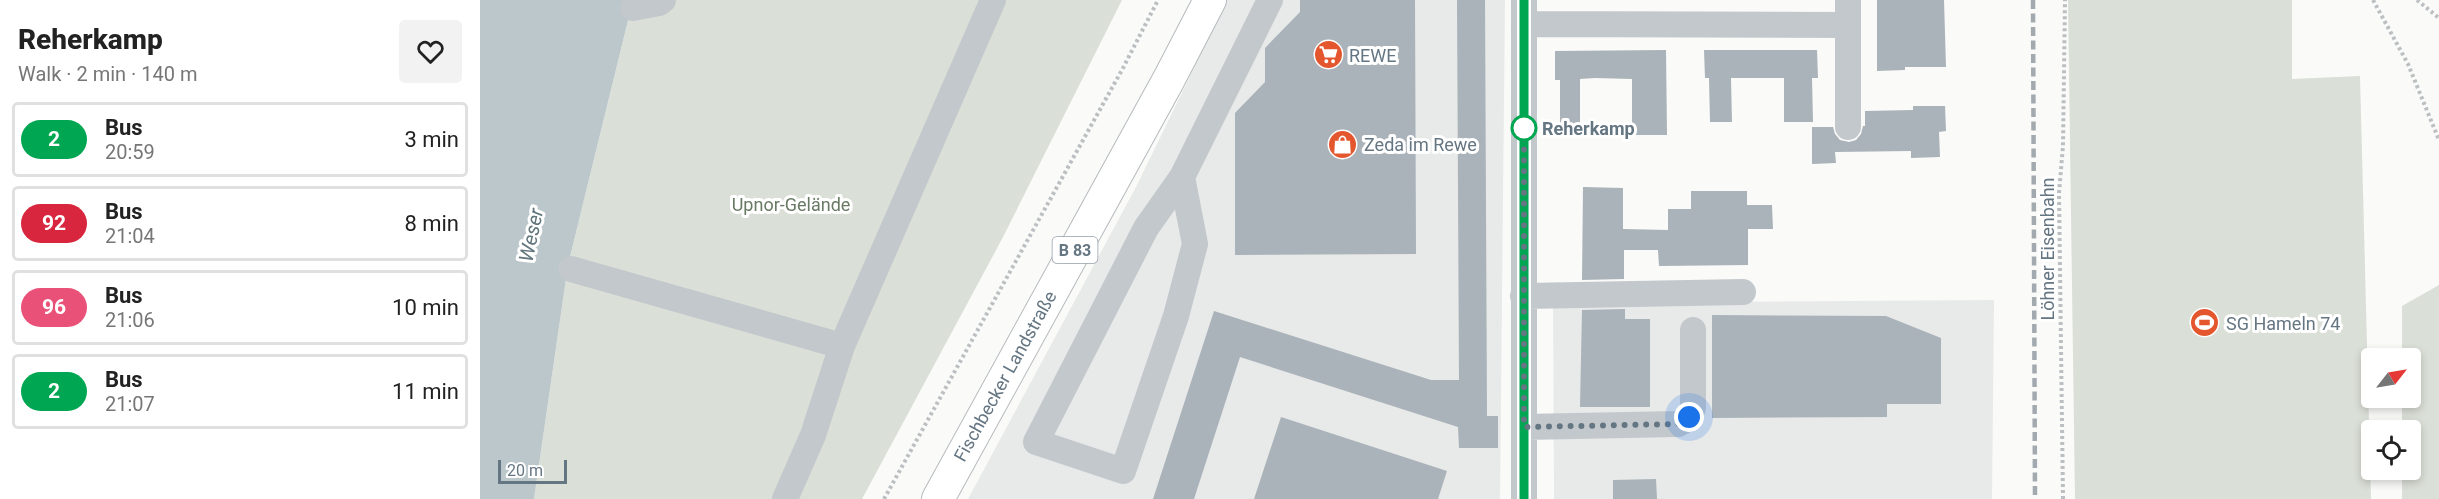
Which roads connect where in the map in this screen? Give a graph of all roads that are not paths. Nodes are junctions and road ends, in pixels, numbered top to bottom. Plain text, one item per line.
1 (663, 0) edge
2 (993, 0) edge
3 (1209, 0) edge
4 (1270, 0) edge
5 (633, 8) dead end
6 (1524, 12) edge
7 (1847, 12) edge
8 (1848, 127) dead end
9 (1182, 177) junction
10 (571, 270) dead end
11 (1743, 292) dead end
12 (1523, 296) junction
13 (1693, 330) dead end
14 (842, 346) junction
15 (1524, 427) junction
16 (785, 499) edge
17 (938, 499) edge
18 (1524, 499) edge

1 - 5 street
2 - 14 street
3 - 17 main road, Fischbecker Landstraße / B 83
4 - 9 street
6 - 7 street
6 - 12 street
7 - 8 street
9 - 9 street
10 - 14 street
11 - 12 street
12 - 15 street
13 - 15 street
14 - 16 street
15 - 18 street

